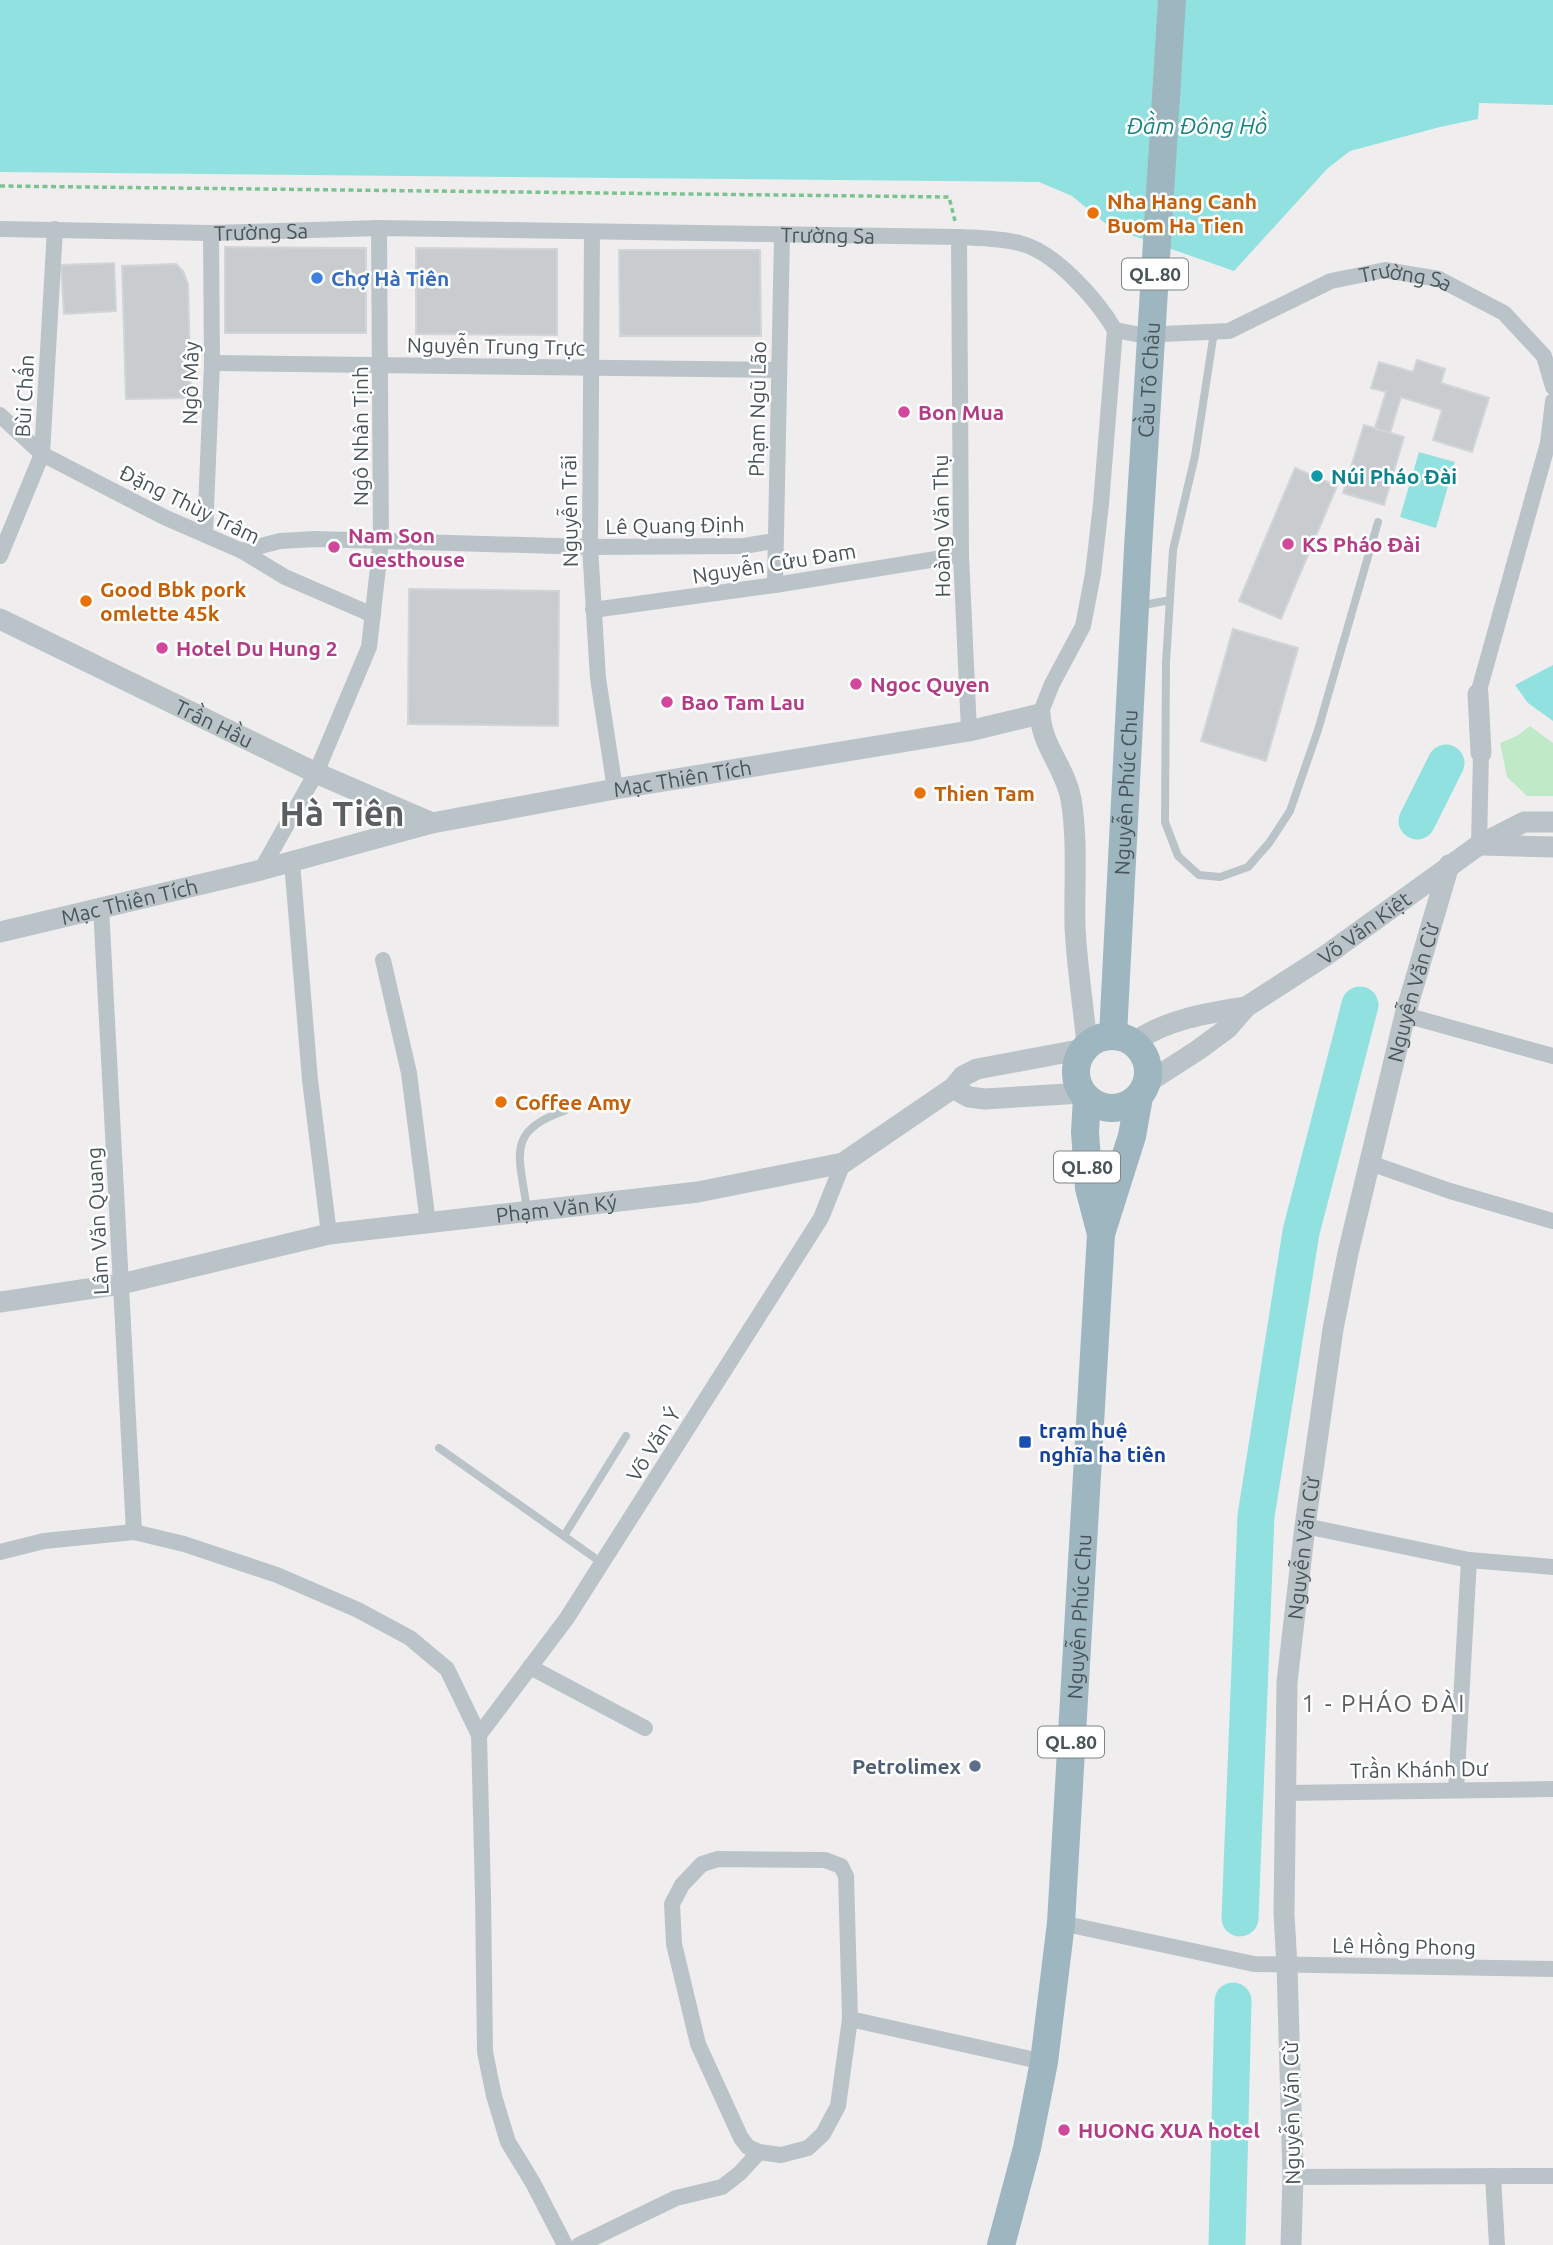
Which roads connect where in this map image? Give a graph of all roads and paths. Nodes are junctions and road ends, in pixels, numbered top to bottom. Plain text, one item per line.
1 (1172, 0) edge
2 (0, 186) edge
3 (379, 228) junction
4 (0, 229) edge
5 (55, 229) junction
6 (592, 232) junction
7 (211, 233) junction
8 (782, 234) junction
9 (959, 237) junction
10 (1115, 330) junction
11 (1214, 332) junction
12 (212, 363) junction
13 (380, 365) junction
14 (590, 368) junction
15 (779, 370) junction
16 (1553, 387) edge
17 (1553, 401) edge
18 (0, 415) edge
19 (42, 454) junction
20 (1377, 523) dead end
21 (205, 534) junction
22 (381, 541) junction
23 (774, 541) junction
24 (590, 547) junction
25 (1138, 548) joint
26 (242, 551) junction
27 (961, 555) junction
28 (0, 556) edge
29 (775, 585) junction
30 (1170, 600) junction
31 (1135, 607) junction
32 (593, 610) junction
33 (373, 615) junction
34 (0, 619) edge
35 (1478, 694) joint
36 (1040, 714) junction
37 (969, 731) junction
38 (1481, 753) joint
39 (316, 773) junction
40 (615, 789) junction
41 (1553, 822) edge
42 (432, 823) junction
43 (1479, 845) junction
44 (1553, 847) edge
45 (292, 862) junction
46 (1449, 865) junction
47 (261, 870) junction
48 (101, 907) junction
49 (0, 932) edge
50 (383, 960) dead end
51 (1246, 1007) junction
52 (1405, 1015) junction
53 (1105, 1043) junction
54 (1553, 1056) edge
55 (953, 1088) junction
56 (1143, 1090) junction
57 (1085, 1096) junction
58 (564, 1111) dead end
59 (843, 1163) junction
60 (1370, 1163) junction
61 (527, 1210) junction
62 (1553, 1221) edge
63 (428, 1223) junction
64 (329, 1234) junction
65 (1101, 1234) junction
66 (121, 1284) junction
67 (0, 1302) edge
68 (625, 1436) dead end
69 (439, 1448) dead end
70 (1305, 1526) junction
71 (134, 1532) junction
72 (564, 1536) junction
73 (0, 1552) edge
74 (1469, 1560) junction
75 (602, 1563) junction
76 (1553, 1567) edge
77 (530, 1667) junction
78 (645, 1728) dead end
79 (479, 1735) junction
80 (1553, 1788) edge
81 (1455, 1790) junction
82 (1286, 1793) junction
83 (1061, 1923) junction
84 (1287, 1966) junction
85 (1553, 1969) edge
86 (849, 2019) junction
87 (1044, 2062) junction
88 (759, 2152) junction
89 (1493, 2176) junction
90 (1553, 2176) edge
91 (1293, 2177) junction
92 (565, 2245) edge
93 (579, 2245) edge
94 (1000, 2245) edge
95 (1291, 2245) edge
96 (1497, 2245) edge

1 - 25 highway, Cầu Tô Châu / QL.80
2 - 9 path
3 - 6 street, Trường Sa
3 - 7 street, Trường Sa
3 - 13 street, Ngô Nhân Tịnh
4 - 5 street, Trường Sa
5 - 7 street, Trường Sa
5 - 19 street, Bùi Chấn
6 - 8 street, Trường Sa
6 - 14 street, Nguyễn Trãi
7 - 12 street, Ngô Mây
8 - 9 street, Trường Sa
8 - 15 street, Phạm Ngũ Lão
9 - 10 street, Trường Sa
9 - 27 street, Hoàng Văn Thụ
10 - 11 street, Trường Sa
10 - 36 street
11 - 16 street, Trường Sa
11 - 30 lane
12 - 13 street, Nguyễn Trung Trực
12 - 21 street, Ngô Mây
13 - 14 street, Nguyễn Trung Trực
13 - 22 street, Ngô Nhân Tịnh
14 - 15 street, Nguyễn Trung Trực
14 - 24 street, Nguyễn Trãi
15 - 23 street, Phạm Ngũ Lão
17 - 35 street
18 - 19 street, Đặng Thùy Trâm
19 - 21 street, Đặng Thùy Trâm
19 - 28 street, Bùi Chấn
20 - 30 lane
21 - 26 street, Đặng Thùy Trâm
22 - 24 street, Lê Quang Định
22 - 26 street, Lê Quang Định
22 - 33 street, Ngô Nhân Tịnh
23 - 24 street, Lê Quang Định
23 - 29 street, Phạm Ngũ Lão
24 - 32 street, Nguyễn Trãi
25 - 31 highway, Nguyễn Phúc Chu / QL.80
26 - 33 street, Đặng Thùy Trâm
27 - 29 street, Nguyễn Cửu Đam
27 - 37 street, Hoàng Văn Thụ
29 - 32 street, Nguyễn Cửu Đam
30 - 31 lane
31 - 53 highway, Nguyễn Phúc Chu / QL.80
32 - 40 street, Nguyễn Trãi
33 - 39 street, Ngô Nhân Tịnh
34 - 39 street, Trần Hầu
35 - 38 street
36 - 37 street, Mạc Thiên Tích
36 - 53 street
37 - 40 street, Mạc Thiên Tích
38 - 43 street
39 - 42 street, Trần Hầu
39 - 47 street, Ngô Nhân Tịnh
40 - 42 street, Mạc Thiên Tích
41 - 43 street, Võ Văn Kiệt
42 - 45 street, Mạc Thiên Tích
43 - 44 street
43 - 46 street, Võ Văn Kiệt
45 - 47 street, Mạc Thiên Tích
45 - 64 street
46 - 51 street, Võ Văn Kiệt
46 - 52 street, Nguyễn Văn Cừ
47 - 48 street, Mạc Thiên Tích
48 - 49 street, Mạc Thiên Tích
48 - 66 street, Lâm Văn Quang
50 - 63 street
51 - 53 street, Võ Văn Kiệt
51 - 56 street, Võ Văn Kiệt
52 - 54 street
52 - 60 street, Nguyễn Văn Cừ
53 - 55 street, Phạm Văn Ký
53 - 56 highway
53 - 57 highway
55 - 57 street
55 - 59 street, Phạm Văn Ký
56 - 57 highway
56 - 65 highway, Nguyễn Phúc Chu
57 - 65 highway, Nguyễn Phúc Chu / QL.80
58 - 61 lane
59 - 61 street, Phạm Văn Ký
59 - 75 street, Võ Văn Ý
60 - 62 street
60 - 70 street, Nguyễn Văn Cừ
61 - 63 street, Phạm Văn Ký
63 - 64 street, Phạm Văn Ký
64 - 66 street, Phạm Văn Ký
65 - 83 highway, Nguyễn Phúc Chu / QL.80
66 - 67 street, Phạm Văn Ký
66 - 71 street, Lâm Văn Quang
68 - 72 lane
69 - 72 lane
70 - 74 street
70 - 82 street, Nguyễn Văn Cừ
71 - 73 street
71 - 79 street
72 - 75 lane
74 - 76 street
74 - 81 street
75 - 77 street, Võ Văn Ý
77 - 78 street
77 - 79 street, Võ Văn Ý
79 - 92 street
80 - 81 street, Trần Khánh Dư
81 - 82 street, Trần Khánh Dư
82 - 84 street, Nguyễn Văn Cừ
83 - 84 street, Lê Hồng Phong
83 - 87 highway, Nguyễn Phúc Chu / QL.80
84 - 85 street, Lê Hồng Phong
84 - 91 street, Nguyễn Văn Cừ
86 - 87 street
86 - 88 street
86 - 88 street
87 - 94 highway, Nguyễn Phúc Chu / QL.80
88 - 93 street
89 - 90 street
89 - 91 street
89 - 96 street
91 - 95 street, Nguyễn Văn Cừ

